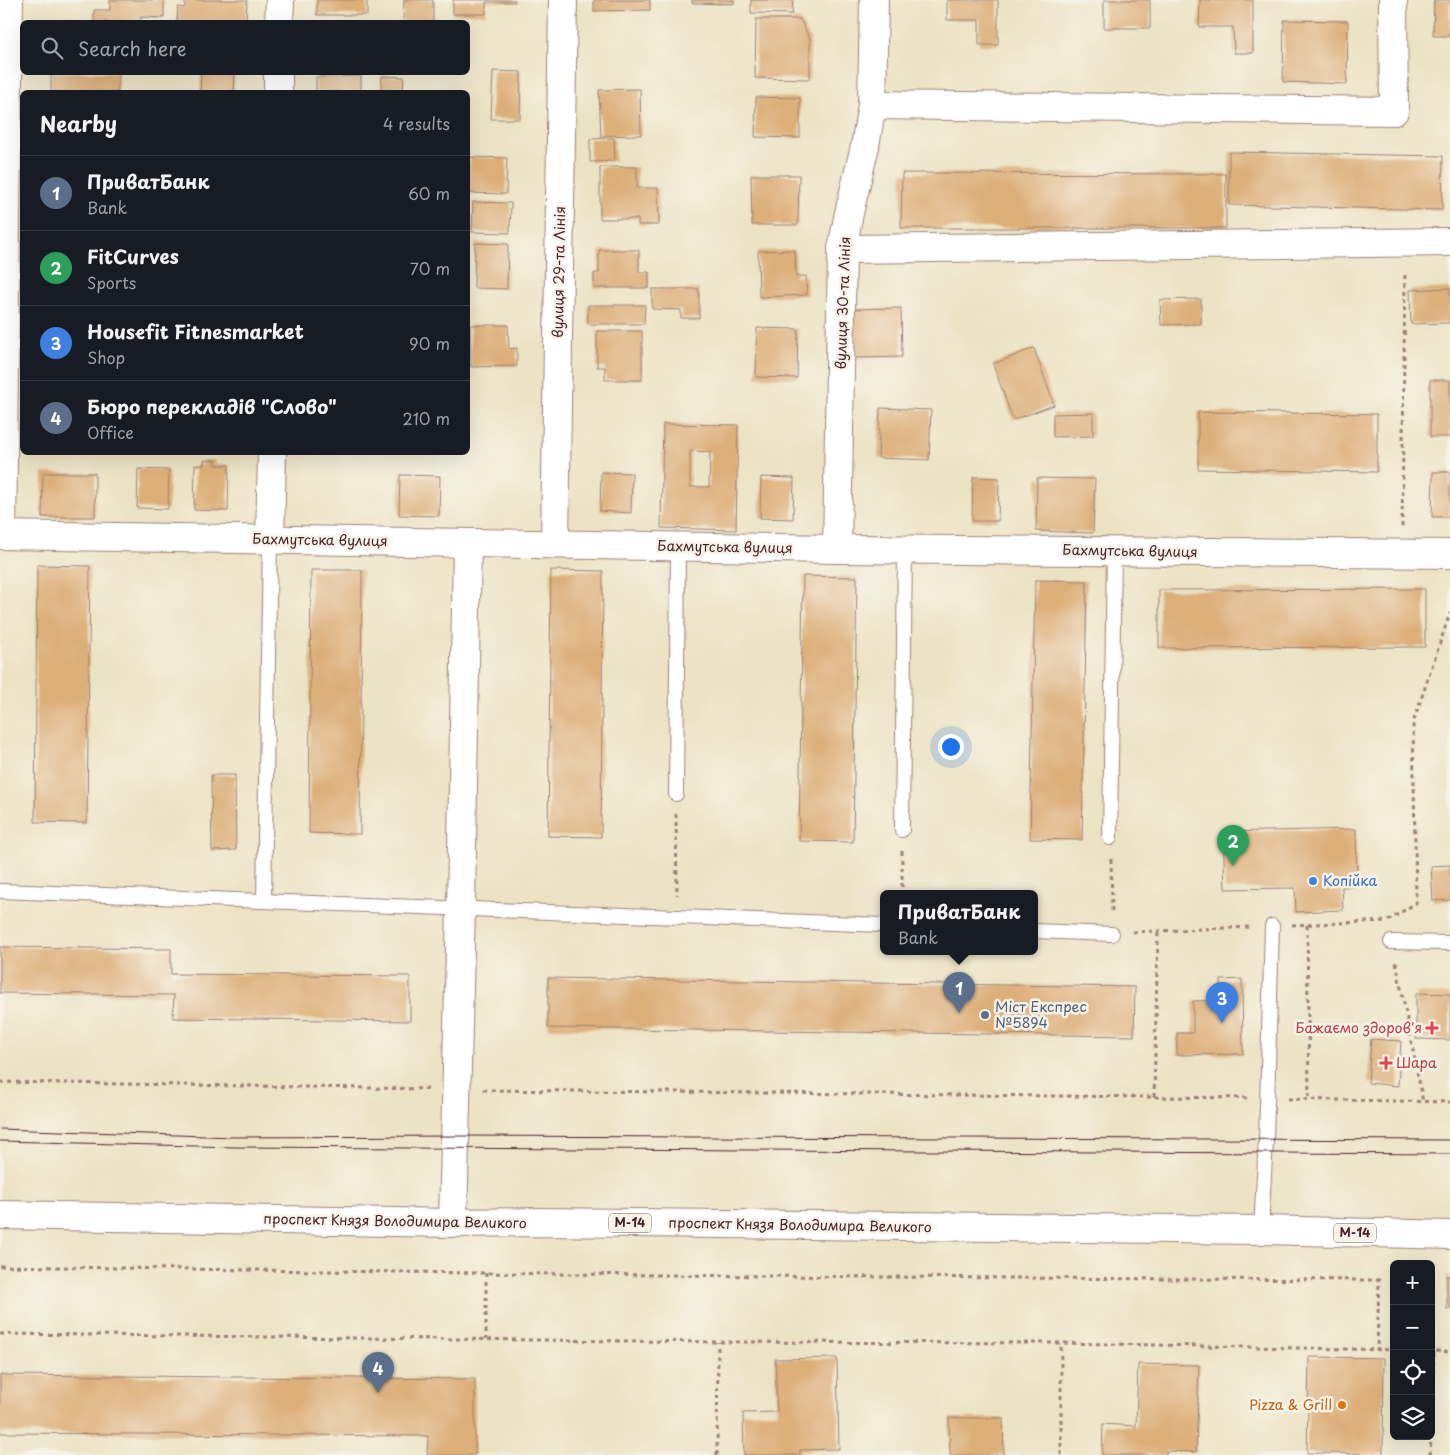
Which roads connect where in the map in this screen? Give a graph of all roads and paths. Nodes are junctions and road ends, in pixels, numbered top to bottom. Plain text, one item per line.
1 (9, 0) edge
2 (280, 0) edge
3 (563, 0) edge
4 (874, 0) edge
5 (1393, 0) edge
6 (279, 20) edge
7 (278, 75) edge
8 (278, 90) edge
9 (872, 105) junction
10 (1450, 242) edge
11 (1405, 243) junction
12 (842, 249) junction
13 (272, 455) edge
14 (1, 535) edge
15 (270, 539) junction
16 (467, 542) junction
17 (555, 544) junction
18 (678, 546) junction
19 (837, 549) junction
20 (905, 549) junction
21 (1114, 551) junction
22 (1402, 554) junction
23 (1450, 554) edge
24 (1450, 613) edge
25 (676, 794) joint
26 (902, 830) joint
27 (1110, 838) joint
28 (902, 890) edge
29 (0, 891) edge
30 (264, 901) junction
31 (462, 908) junction
32 (677, 917) junction
33 (880, 925) edge
34 (1308, 925) dead end
35 (1272, 926) dead end
36 (1038, 930) edge
37 (1158, 931) dead end
38 (1112, 934) joint
39 (1392, 942) junction
40 (1450, 943) edge
41 (0, 1082) edge
42 (457, 1089) junction
43 (1154, 1097) junction
44 (1266, 1098) junction
45 (1309, 1099) junction
46 (1423, 1102) junction
47 (1450, 1102) edge
48 (0, 1215) edge
49 (453, 1223) junction
50 (1260, 1230) junction
51 (1450, 1236) edge
52 (0, 1266) edge
53 (486, 1273) junction
54 (0, 1334) edge
55 (486, 1339) junction
56 (718, 1342) junction
57 (1061, 1343) junction
58 (1377, 1350) junction
59 (1390, 1350) edge
60 (1435, 1351) edge
61 (1450, 1352) edge
62 (1431, 1440) edge
63 (717, 1455) edge
64 (1061, 1455) edge
65 (1430, 1455) edge

1 - 14 street
2 - 6 street
3 - 17 street, вулиця 29-та Лінія
4 - 9 street, вулиця 30-та Лінія
5 - 9 street
7 - 8 street
9 - 12 street, вулиця 30-та Лінія
10 - 11 street
11 - 12 street
11 - 22 path
12 - 19 street, вулиця 30-та Лінія
13 - 15 street
14 - 15 street, Бахмутська вулиця
15 - 16 street, Бахмутська вулиця
15 - 30 lane
16 - 17 street, Бахмутська вулиця
16 - 31 street
17 - 18 street, Бахмутська вулиця
18 - 19 street, Бахмутська вулиця
18 - 25 lane
19 - 20 street, Бахмутська вулиця
20 - 21 street, Бахмутська вулиця
20 - 26 lane
21 - 22 street, Бахмутська вулиця
21 - 27 lane
22 - 23 street, Бахмутська вулиця
24 - 39 path
25 - 32 path
26 - 28 path
27 - 38 path
29 - 30 lane
30 - 31 lane
31 - 32 lane
31 - 42 street
32 - 33 lane
34 - 45 path
35 - 44 lane
36 - 38 lane
37 - 43 path
39 - 40 lane
39 - 46 path
41 - 42 path
42 - 43 path
42 - 49 street
43 - 44 path
44 - 45 path
44 - 50 lane
45 - 46 path
46 - 47 path
48 - 49 street, проспект Князя Володимира Великого / М-14
49 - 50 street, проспект Князя Володимира Великого / М-14
50 - 51 street, проспект Князя Володимира Великого / М-14
52 - 53 path
53 - 55 path
53 - 58 path
54 - 55 path
55 - 56 path
56 - 57 path
56 - 63 path
57 - 58 path
57 - 64 path
58 - 59 path
60 - 61 path
62 - 65 path

